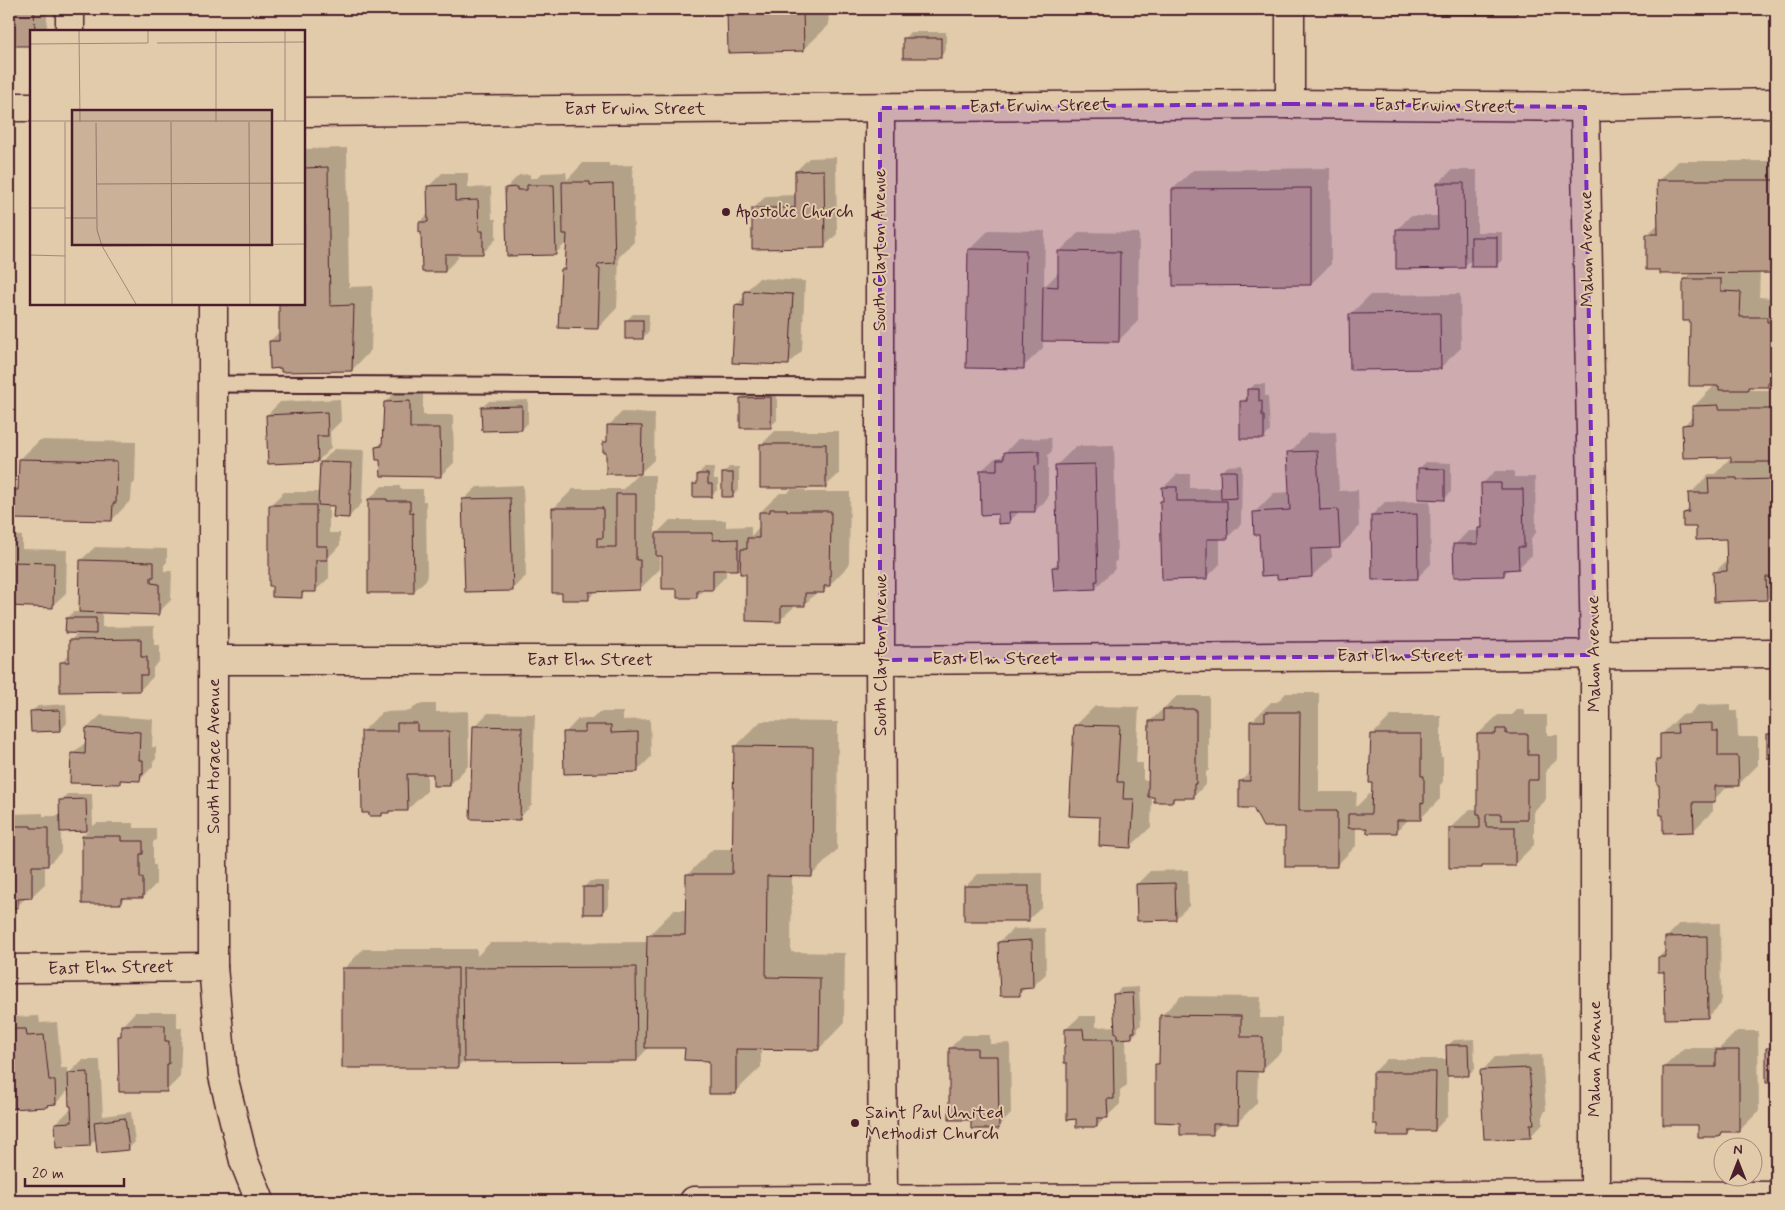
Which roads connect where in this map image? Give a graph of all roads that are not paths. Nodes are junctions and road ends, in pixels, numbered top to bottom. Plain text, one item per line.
1 (70, 9) edge
2 (1290, 9) edge
3 (70, 30) edge
4 (1776, 103) edge
5 (1290, 104) junction
6 (9, 107) edge
7 (30, 107) edge
8 (1585, 107) junction
9 (880, 108) junction
10 (305, 112) edge
11 (213, 305) edge
12 (213, 384) junction
13 (880, 387) junction
14 (1776, 653) edge
15 (1595, 654) junction
16 (214, 660) junction
17 (880, 660) junction
18 (213, 967) junction
19 (9, 969) edge
20 (1776, 1196) edge
21 (1595, 1198) edge
22 (883, 1200) edge
23 (260, 1201) edge
24 (694, 1201) edge

1 - 3 street
2 - 5 street
4 - 8 street, East Erwin Street
5 - 8 street, East Erwin Street
5 - 9 street, East Erwin Street
6 - 7 street
8 - 15 street, Mahon Avenue
9 - 10 street, East Erwin Street
9 - 13 street, South Clayton Avenue
11 - 12 street, South Horace Avenue
12 - 13 lane
12 - 16 street, South Horace Avenue
13 - 17 street, South Clayton Avenue
14 - 15 street, East Elm Street
15 - 17 street, East Elm Street
15 - 21 street, Mahon Avenue
16 - 17 street, East Elm Street
16 - 18 street, South Horace Avenue
17 - 22 street, South Clayton Avenue
18 - 19 street, East Elm Street
18 - 23 street, South Horace Avenue
20 - 21 street
21 - 22 street
22 - 24 street

